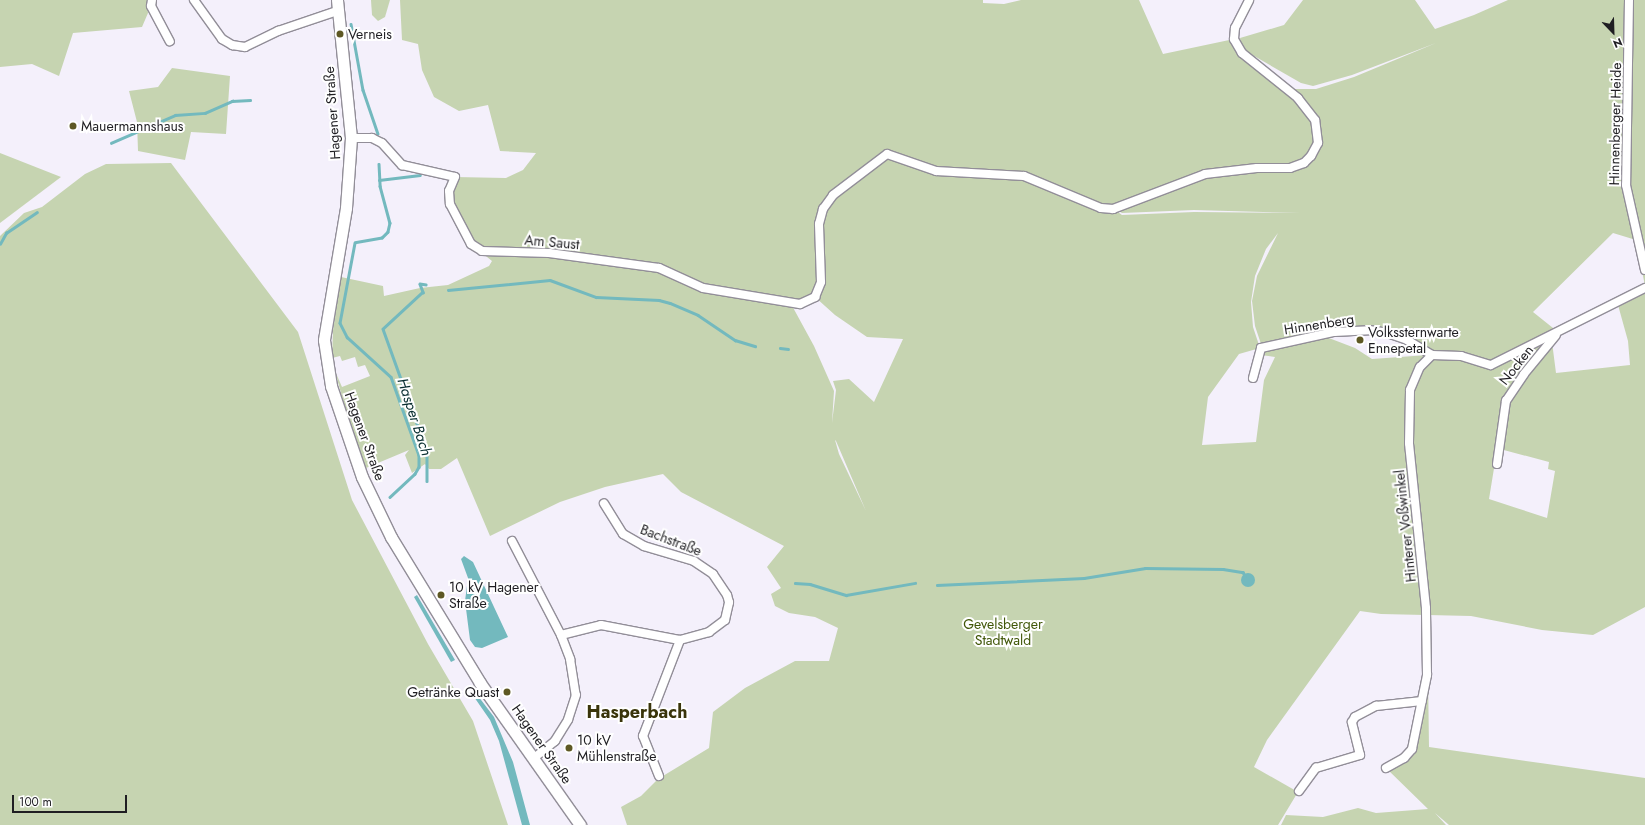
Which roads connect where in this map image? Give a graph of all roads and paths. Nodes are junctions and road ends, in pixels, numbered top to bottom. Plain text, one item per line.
1 (152, 0) edge
2 (194, 0) edge
3 (1249, 0) edge
4 (1629, 0) edge
5 (337, 5) edge
6 (170, 41) dead end
7 (351, 138) junction
8 (1645, 270) edge
9 (1645, 288) edge
10 (1557, 333) junction
11 (1432, 355) junction
12 (1253, 378) dead end
13 (1496, 464) dead end
14 (604, 503) dead end
15 (512, 540) dead end
16 (561, 635) junction
17 (680, 640) junction
18 (1422, 701) junction
19 (534, 758) junction
20 (1386, 768) dead end
21 (659, 776) dead end
22 (1299, 791) dead end
23 (580, 825) edge

1 - 6 street
2 - 5 street
3 - 7 street, Am Saust
4 - 8 street, Hinnenberger Heide
5 - 7 main road, Hagener Straße
7 - 19 main road, Hagener Straße
9 - 10 street
10 - 11 street
10 - 13 street, Nocken
11 - 12 street, Hinnenberg
11 - 18 street, Hinterer Voßwinkel
14 - 17 street, Bachstraße
15 - 16 street
16 - 17 street, Bachstraße
16 - 19 street
17 - 21 street
18 - 20 street, Hinterer Voßwinkel
18 - 22 street
19 - 23 main road, Hagener Straße

